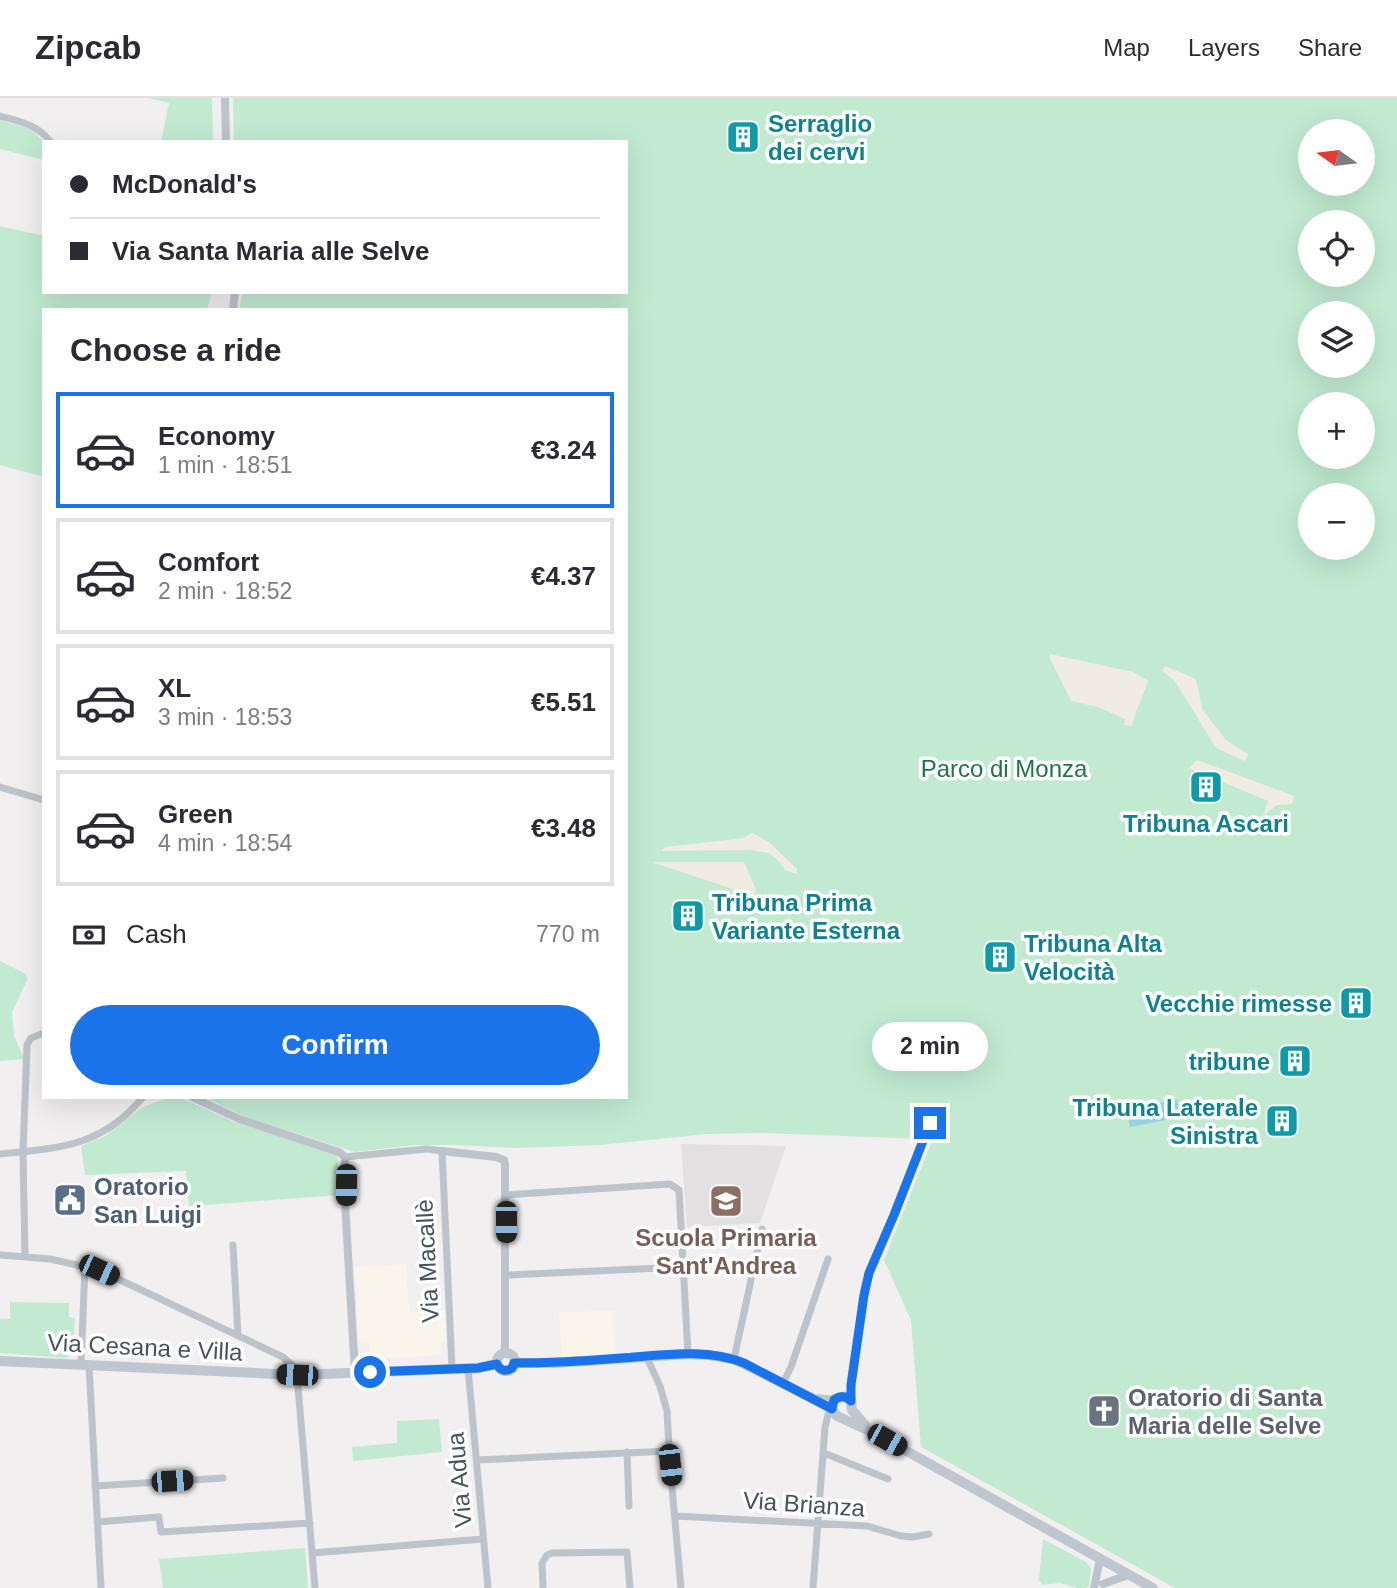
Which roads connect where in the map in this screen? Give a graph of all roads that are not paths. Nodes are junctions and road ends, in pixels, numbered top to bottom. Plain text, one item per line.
1 (225, 98) edge
2 (0, 116) edge
3 (49, 140) edge
4 (226, 140) edge
5 (0, 787) edge
6 (42, 799) edge
7 (42, 1034) edge
8 (141, 1099) edge
9 (196, 1099) edge
10 (927, 1114) dead end
11 (442, 1151) junction
12 (23, 1152) junction
13 (0, 1154) edge
14 (345, 1157) junction
15 (506, 1195) junction
16 (762, 1228) dead end
17 (233, 1245) dead end
18 (0, 1255) edge
19 (26, 1257) junction
20 (828, 1259) dead end
21 (85, 1266) junction
22 (683, 1267) junction
23 (506, 1275) junction
24 (238, 1335) junction
25 (505, 1353) junction
26 (688, 1354) junction
27 (646, 1356) junction
28 (734, 1359) junction
29 (0, 1361) edge
30 (514, 1363) junction
31 (497, 1364) junction
32 (85, 1365) junction
33 (468, 1368) junction
34 (452, 1369) junction
35 (355, 1373) junction
36 (297, 1375) junction
37 (783, 1383) junction
38 (841, 1407) junction
39 (669, 1451) junction
40 (627, 1452) junction
41 (824, 1453) junction
42 (477, 1460) junction
43 (223, 1478) dead end
44 (888, 1479) dead end
45 (95, 1486) junction
46 (628, 1506) dead end
47 (675, 1516) junction
48 (97, 1522) junction
49 (310, 1523) junction
50 (818, 1523) junction
51 (929, 1534) dead end
52 (483, 1539) junction
53 (312, 1553) junction
54 (1100, 1559) junction
55 (1112, 1566) junction
56 (1128, 1575) junction
57 (1099, 1587) edge
58 (101, 1588) edge
59 (315, 1588) edge
60 (488, 1588) edge
61 (543, 1588) edge
62 (630, 1588) edge
63 (681, 1588) edge
64 (813, 1588) edge
65 (1153, 1588) edge

1 - 4 street
2 - 3 street
5 - 6 street
7 - 12 street
8 - 12 street
9 - 14 street
10 - 38 street
11 - 14 street
11 - 15 street
11 - 34 street, Via Macallè
12 - 13 street
12 - 19 street
14 - 35 street
15 - 22 street
15 - 23 street
16 - 28 street
17 - 24 street
18 - 19 street
19 - 21 street
20 - 37 street
21 - 24 street
21 - 32 street
22 - 23 street
22 - 26 street
23 - 25 street
24 - 36 street
25 - 30 main road
25 - 31 main road
26 - 27 main road
26 - 28 main road
27 - 30 main road
27 - 39 street
28 - 37 main road
29 - 32 main road, Via Cesana e Villa
30 - 31 main road
31 - 33 main road, Via Cesana e Villa
32 - 36 main road, Via Cesana e Villa
32 - 45 street
33 - 34 main road, Via Cesana e Villa
33 - 42 street, Via Adua
34 - 35 main road, Via Cesana e Villa
35 - 36 main road, Via Cesana e Villa
36 - 49 street
37 - 38 main road
38 - 41 street
38 - 54 main road
39 - 40 street
39 - 47 street
40 - 42 street
40 - 46 street
41 - 44 street
41 - 50 street
42 - 52 street, Via Adua
43 - 45 street
45 - 48 street
47 - 50 street, Via Brianza
47 - 63 street
48 - 49 street
48 - 58 street
49 - 53 street
50 - 51 street, Via Brianza
50 - 64 street
52 - 53 street
52 - 60 street, Via Adua
53 - 59 street
54 - 55 main road
54 - 57 street
55 - 56 main road
55 - 57 street
56 - 57 street
56 - 65 main road
61 - 62 street

